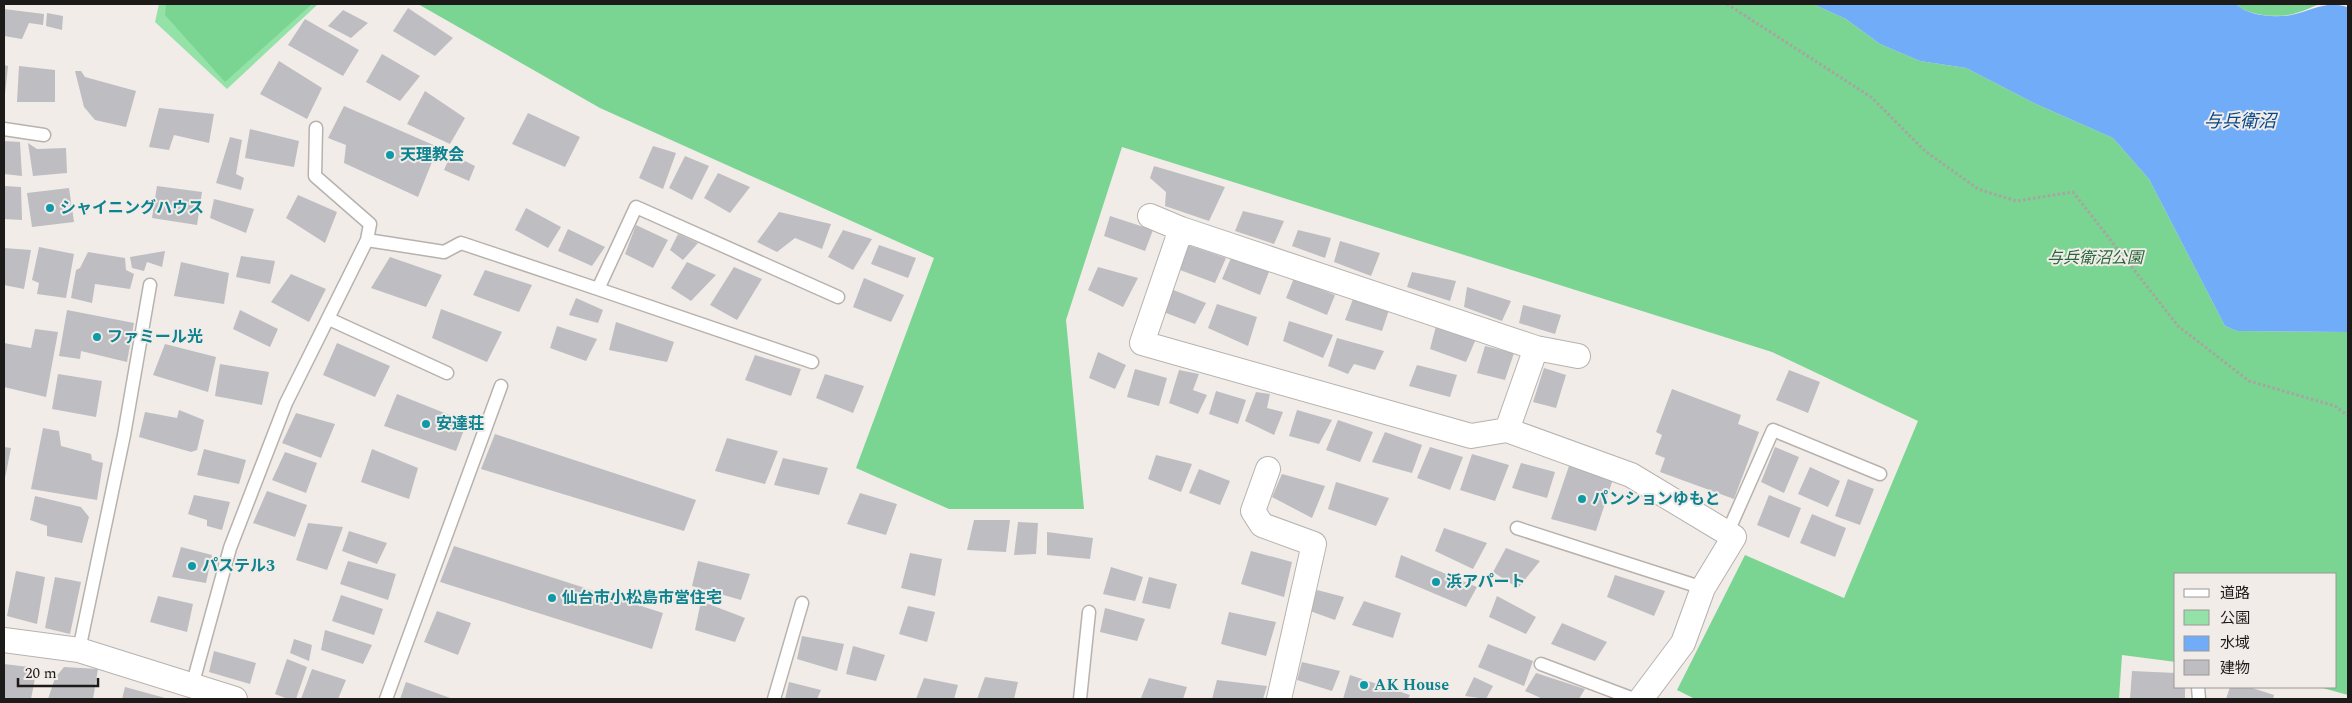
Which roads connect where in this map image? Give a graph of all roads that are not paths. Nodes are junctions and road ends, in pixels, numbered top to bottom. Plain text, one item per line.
1 (316, 128) dead end
2 (4, 129) edge
3 (44, 136) dead end
4 (1150, 216) dead end
5 (1181, 229) junction
6 (367, 240) junction
7 (150, 285) dead end
8 (598, 289) junction
9 (838, 297) dead end
10 (329, 319) junction
11 (1536, 348) junction
12 (1578, 356) dead end
13 (812, 362) dead end
14 (447, 373) dead end
15 (501, 386) dead end
16 (1507, 430) junction
17 (1268, 469) dead end
18 (1880, 474) dead end
19 (1517, 528) dead end
20 (1727, 534) junction
21 (1703, 588) junction
22 (802, 603) dead end
23 (1089, 612) dead end
24 (4, 640) edge
25 (78, 650) junction
26 (1541, 664) dead end
27 (192, 686) junction
28 (235, 699) edge
29 (386, 699) edge
30 (774, 699) edge
31 (1080, 699) edge
32 (1279, 699) edge
33 (1634, 699) edge
34 (1641, 699) edge

1 - 6 lane
2 - 3 lane
4 - 5 street
5 - 11 street
5 - 16 street
6 - 8 lane
6 - 10 lane
7 - 25 lane
8 - 9 lane
8 - 13 lane
10 - 14 lane
10 - 27 lane
11 - 12 street
11 - 16 street
15 - 29 lane
16 - 20 street
17 - 32 street
18 - 20 lane
19 - 21 lane
20 - 21 street
21 - 34 street
22 - 30 lane
23 - 31 lane
24 - 25 street
25 - 27 street
26 - 33 lane
27 - 28 street

